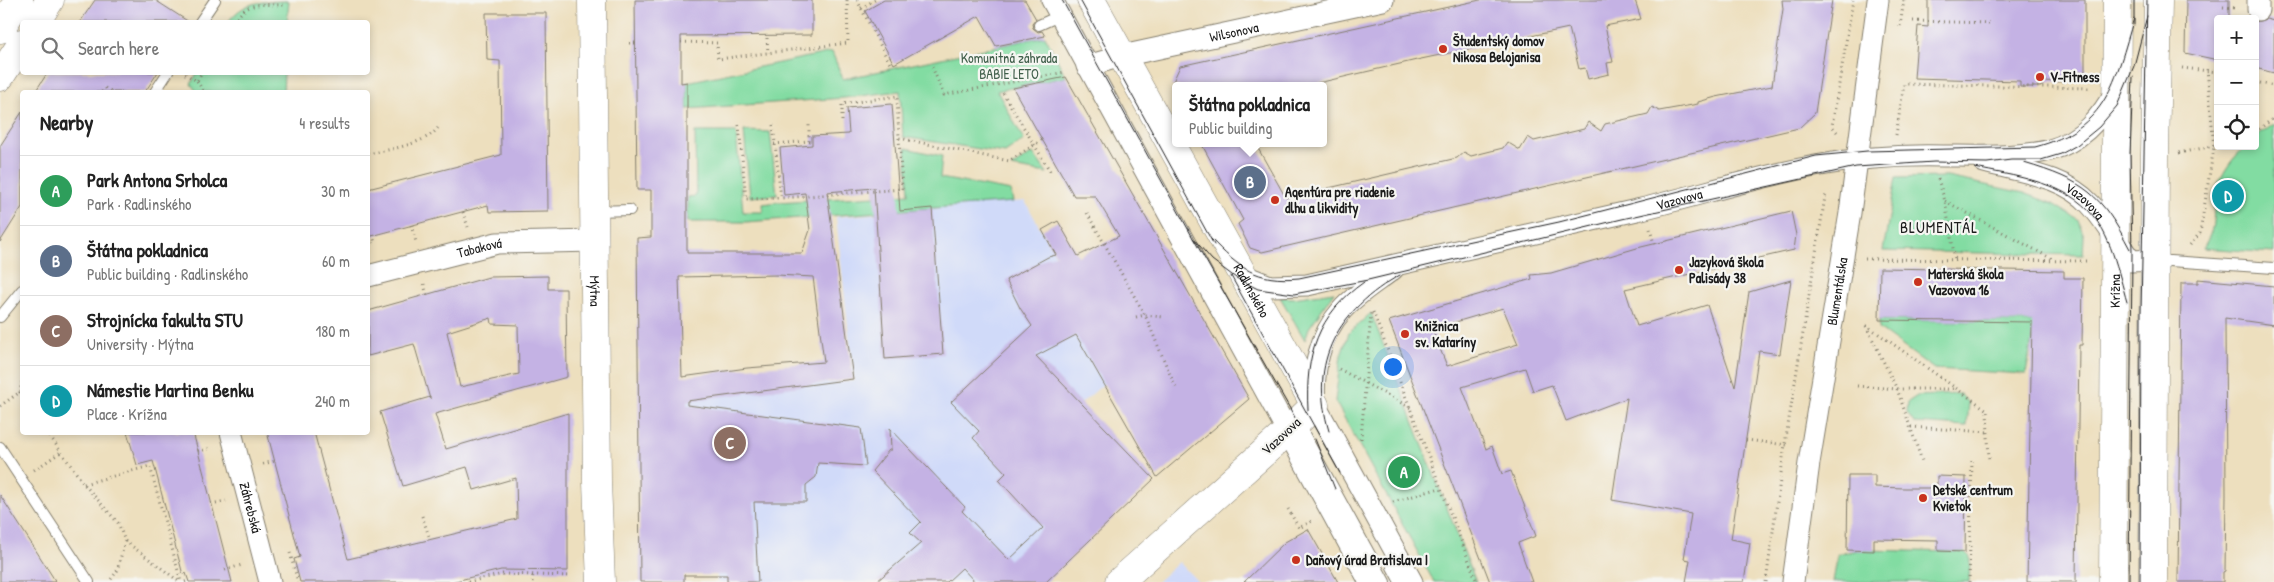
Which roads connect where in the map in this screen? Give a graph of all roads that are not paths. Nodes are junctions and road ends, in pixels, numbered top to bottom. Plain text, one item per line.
1 (19, 0) edge
2 (50, 0) edge
3 (215, 0) edge
4 (592, 0) edge
5 (1091, 0) edge
6 (1383, 0) edge
7 (1878, 0) edge
8 (2117, 0) edge
9 (2158, 0) edge
10 (1056, 8) edge
11 (37, 20) edge
12 (201, 20) edge
13 (1039, 25) dead end
14 (0, 29) edge
15 (20, 46) edge
16 (1122, 56) junction
17 (1078, 68) junction
18 (166, 75) edge
19 (0, 77) edge
20 (2117, 88) junction
21 (156, 90) edge
22 (1964, 156) junction
23 (1856, 160) junction
24 (630, 210) dead end
25 (595, 211) junction
26 (2116, 241) junction
27 (594, 242) junction
28 (2165, 260) junction
29 (1398, 266) junction
30 (2274, 268) edge
31 (370, 275) edge
32 (1242, 275) junction
33 (20, 292) edge
34 (0, 317) edge
35 (1300, 419) junction
36 (1329, 431) junction
37 (224, 440) edge
38 (0, 446) edge
39 (89, 582) edge
40 (270, 582) edge
41 (601, 582) edge
42 (1119, 582) edge
43 (1370, 582) edge
44 (1385, 582) edge
45 (1400, 582) edge
46 (1412, 582) edge
47 (1794, 582) edge
48 (2113, 582) edge
49 (2153, 582) edge

1 - 14 main road
2 - 11 main road
3 - 12 lane
4 - 25 main road, Mýtna
5 - 16 main road, Radlinského
6 - 16 street, Wilsonova
7 - 23 street, Blumentálska
8 - 20 main road, Krížna
9 - 28 main road
10 - 13 lane
10 - 17 street, Radlinského
15 - 19 main road
16 - 17 street, Wilsonova
16 - 32 main road, Radlinského
17 - 35 street, Radlinského
18 - 21 lane
20 - 22 street, Vazovova
20 - 26 main road, Krížna
22 - 23 street, Vazovova
22 - 26 street, Vazovova
23 - 29 street, Vazovova
23 - 47 street, Blumentálska
24 - 25 lane
25 - 27 main road, Mýtna
26 - 28 street, Vazovova
26 - 48 main road, Krížna
27 - 31 street, Tabaková
27 - 41 main road, Mýtna
28 - 30 lane
28 - 49 main road
29 - 32 street, Vazovova
29 - 35 street, Vazovova
32 - 35 main road, Radlinského
33 - 34 lane
35 - 36 street, Radlinského
35 - 42 main road, Vazovova
35 - 43 street, Radlinského
35 - 44 lane
36 - 45 lane
36 - 46 street, Radlinského
37 - 40 street, Záhrebská
38 - 39 lane

